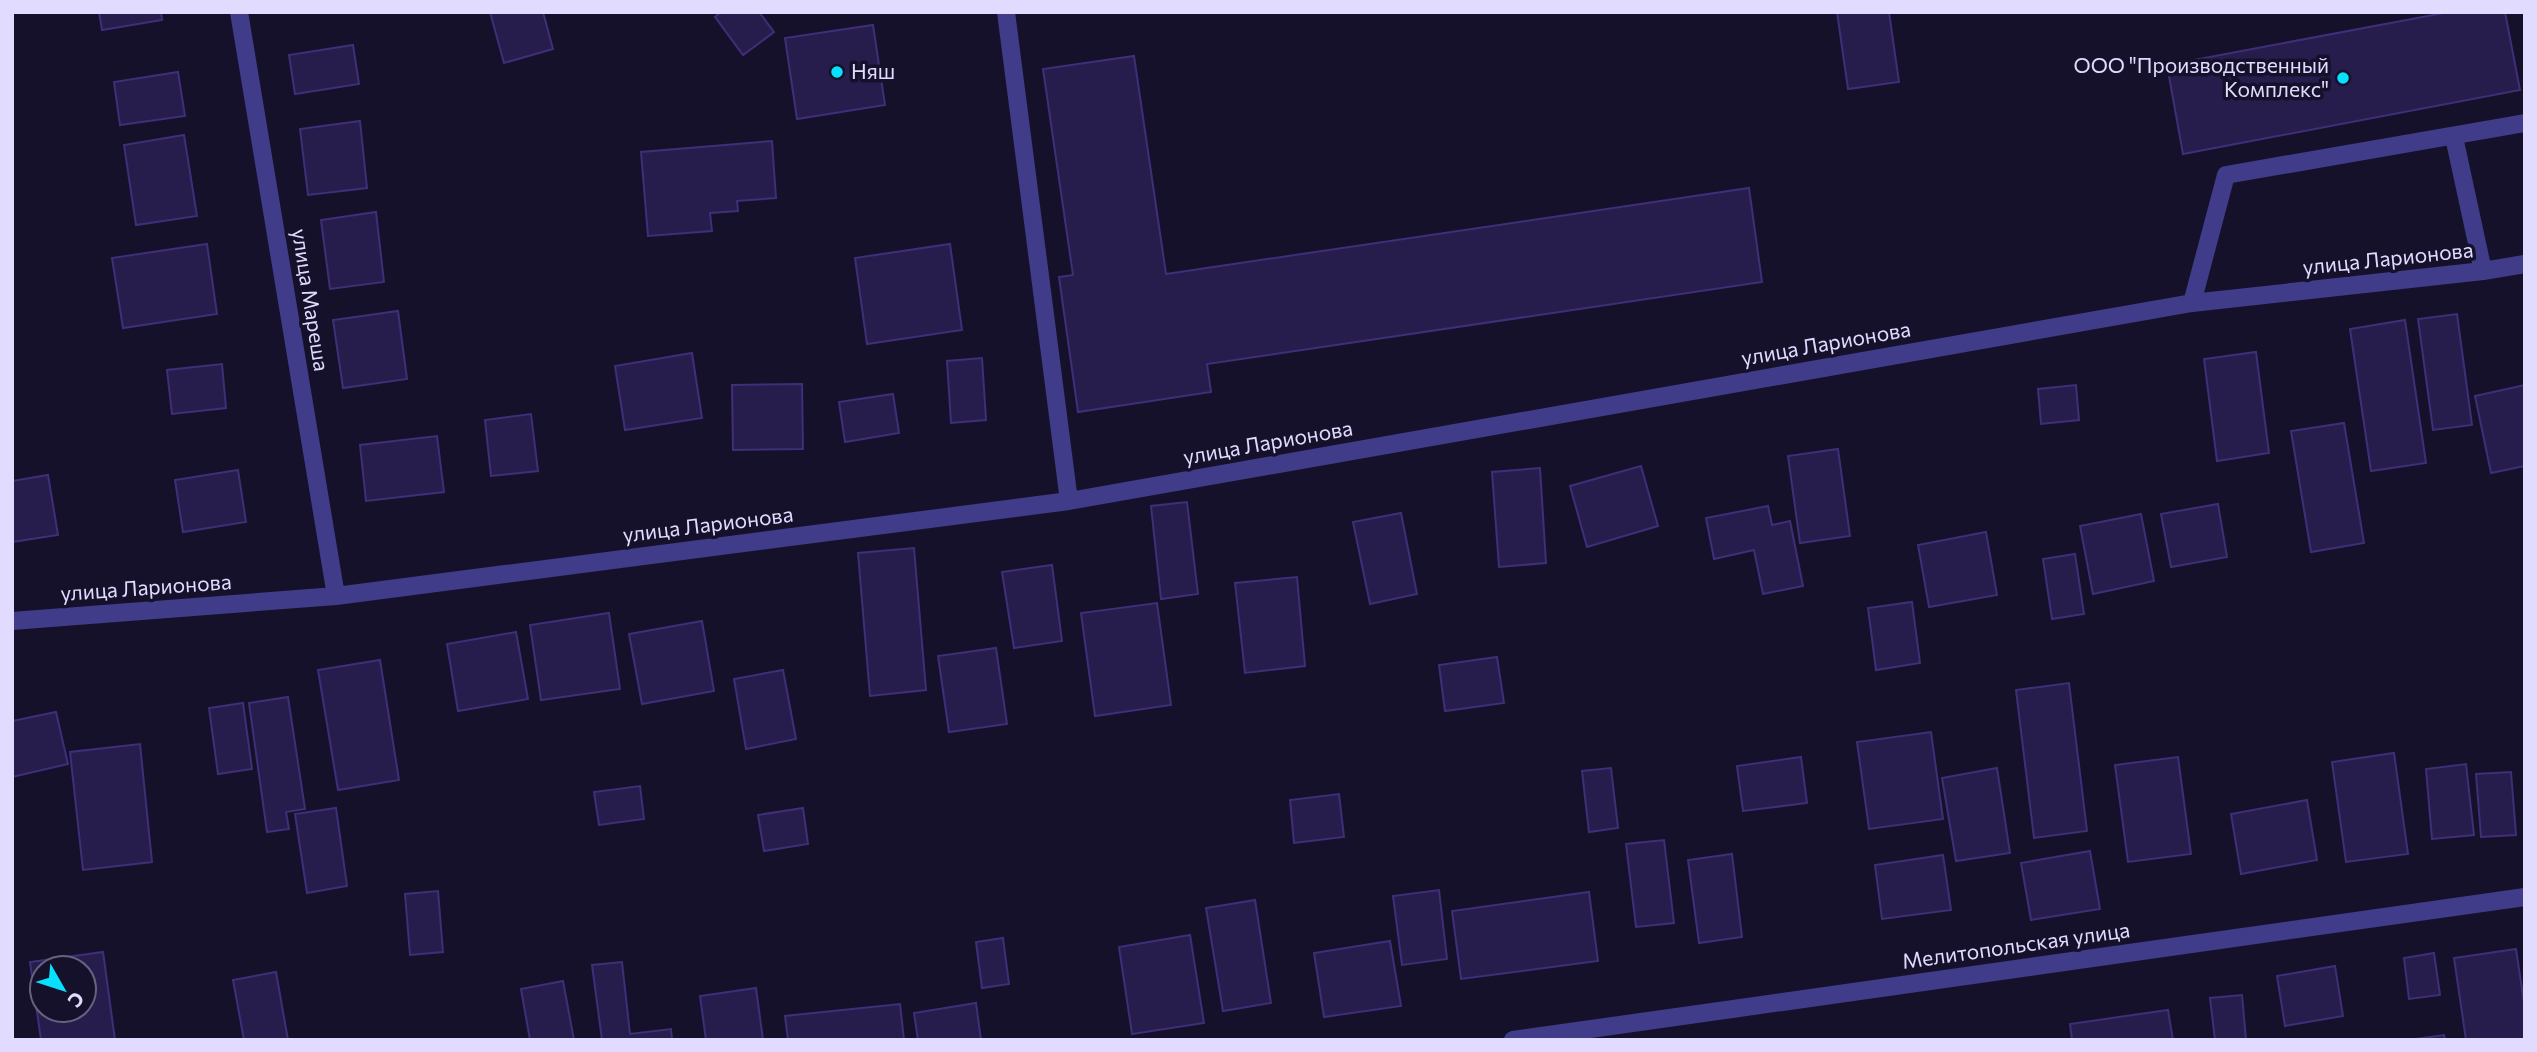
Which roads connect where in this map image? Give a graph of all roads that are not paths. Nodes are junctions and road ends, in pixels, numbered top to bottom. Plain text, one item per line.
1 (239, 12) edge
2 (1006, 12) edge
3 (2525, 123) edge
4 (2454, 137) junction
5 (2525, 264) edge
6 (2483, 271) junction
7 (2192, 303) junction
8 (1069, 501) junction
9 (336, 596) junction
10 (12, 621) edge
11 (2525, 897) edge
12 (1513, 1040) edge

1 - 9 street, улица Мареша
2 - 8 street
3 - 4 street
4 - 6 street
4 - 7 street
5 - 6 street, улица Ларионова
6 - 7 street, улица Ларионова
7 - 8 street, улица Ларионова
8 - 9 street, улица Ларионова
9 - 10 street, улица Ларионова
11 - 12 street, Мелитопольская улица

